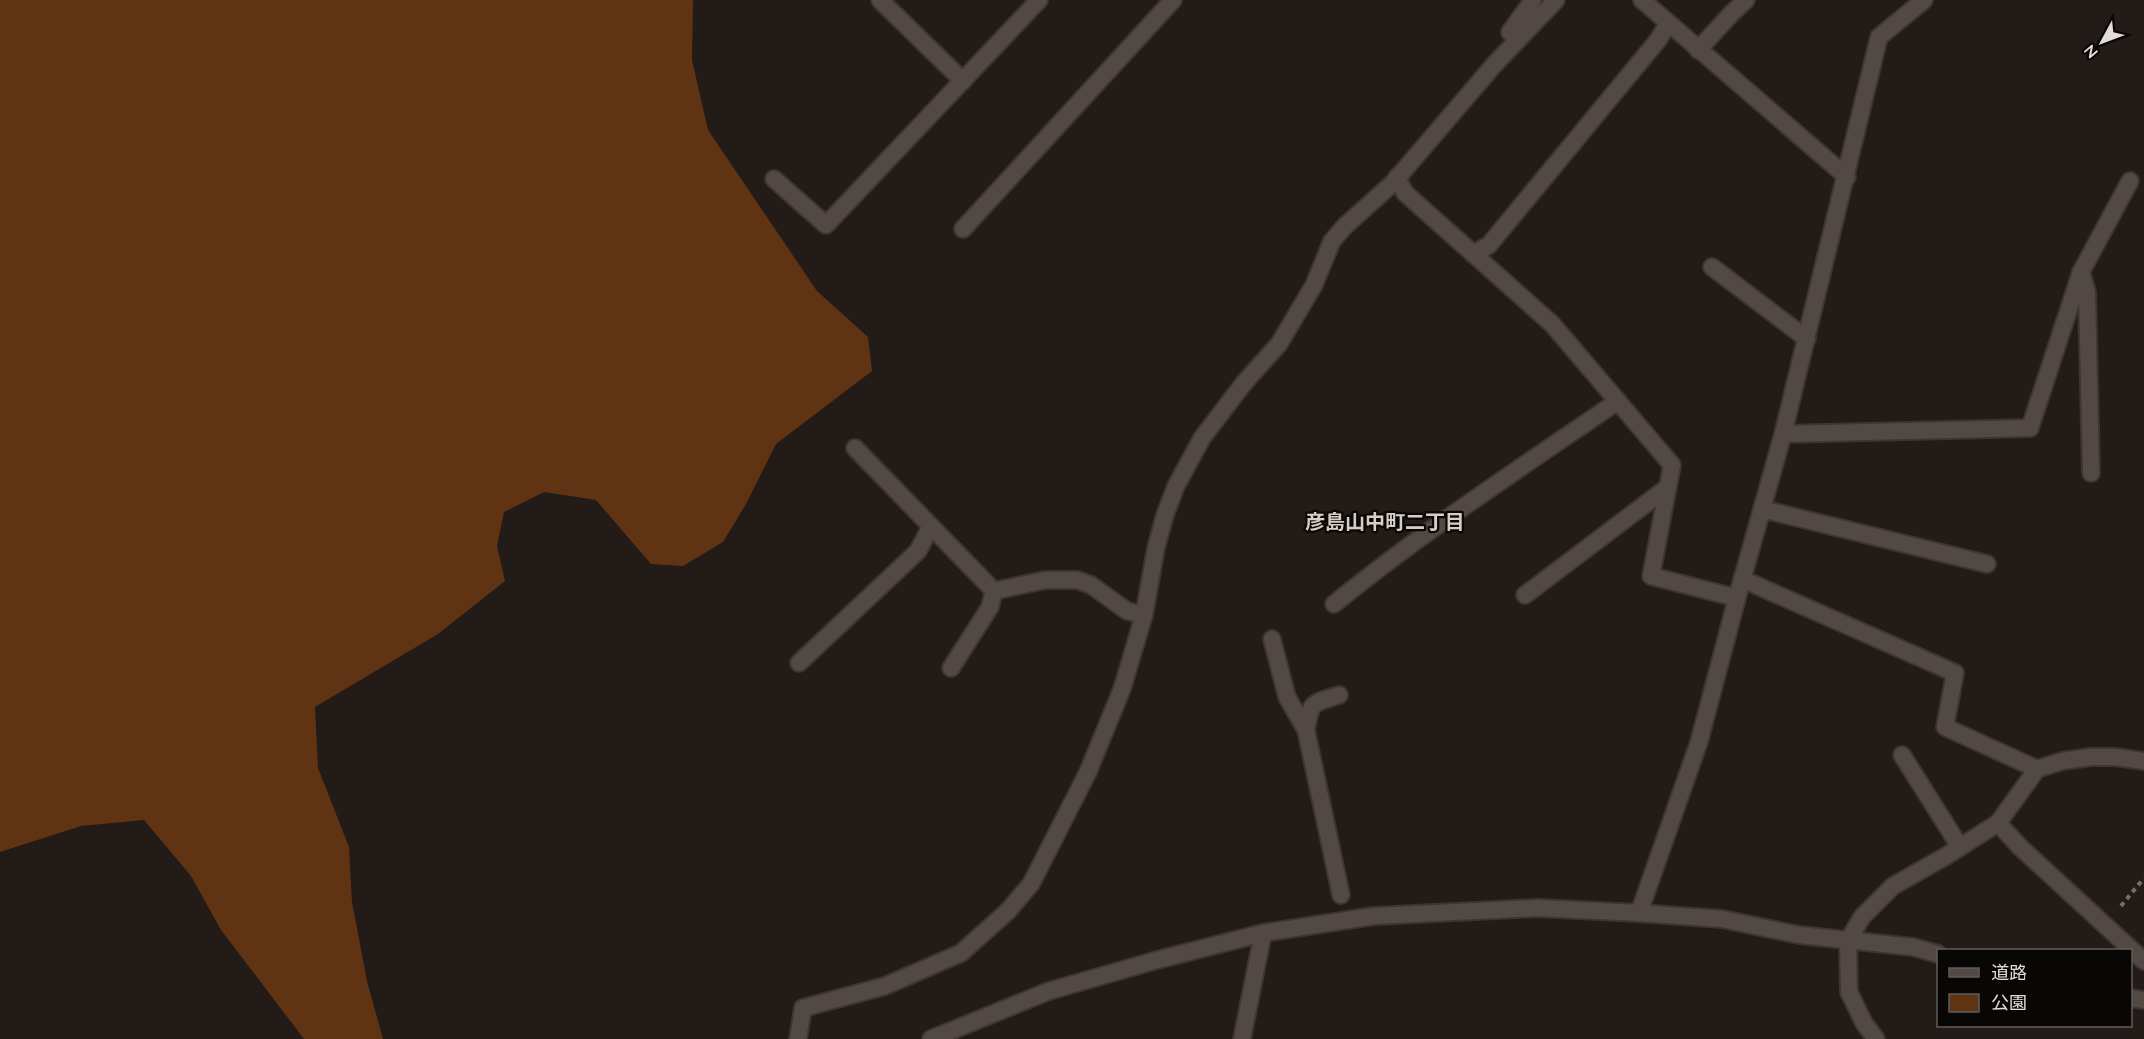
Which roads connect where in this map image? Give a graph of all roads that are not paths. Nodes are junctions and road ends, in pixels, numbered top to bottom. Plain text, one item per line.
1 (880, 0) edge
2 (1039, 0) edge
3 (1173, 0) edge
4 (1533, 0) edge
5 (1556, 0) edge
6 (1746, 0) edge
7 (1924, 0) edge
8 (1644, 1) edge
9 (1668, 24) junction
10 (1518, 39) junction
11 (1698, 50) junction
12 (963, 81) junction
13 (1397, 177) junction
14 (1846, 177) junction
15 (774, 179) dead end
16 (2130, 181) dead end
17 (963, 229) dead end
18 (1473, 254) junction
19 (1712, 267) dead end
20 (2081, 272) junction
21 (1807, 339) junction
22 (1618, 401) junction
23 (1783, 434) junction
24 (855, 448) dead end
25 (2091, 473) dead end
26 (1668, 487) junction
27 (1762, 508) junction
28 (930, 526) junction
29 (1987, 564) dead end
30 (1742, 579) junction
31 (994, 591) junction
32 (1525, 595) dead end
33 (1737, 598) junction
34 (1334, 604) dead end
35 (1144, 615) junction
36 (1272, 639) dead end
37 (799, 663) dead end
38 (951, 668) dead end
39 (1339, 696) dead end
40 (1306, 730) junction
41 (1902, 755) dead end
42 (2144, 761) edge
43 (2037, 769) junction
44 (1998, 823) junction
45 (1960, 847) junction
46 (1341, 895) dead end
47 (1639, 913) junction
48 (1263, 933) junction
49 (1848, 941) junction
50 (2131, 949) edge
51 (2132, 950) edge
52 (1937, 954) edge
53 (2144, 961) edge
54 (798, 1039) edge
55 (931, 1039) edge
56 (1242, 1039) edge
57 (1876, 1039) edge

1 - 12 street
2 - 12 street
3 - 17 street
4 - 10 street
5 - 10 street
6 - 11 street
7 - 14 street
8 - 9 street
9 - 11 street
9 - 18 street
10 - 13 street
11 - 14 street
12 - 15 street
13 - 18 street
13 - 35 street
14 - 21 street
16 - 20 street
18 - 22 street
19 - 21 street
20 - 23 street
20 - 25 street
21 - 23 street
22 - 26 street
22 - 34 street
23 - 27 street
24 - 28 street
26 - 32 street
26 - 33 street
27 - 29 street
27 - 30 street
28 - 31 street
28 - 37 street
30 - 33 street
30 - 43 street
31 - 35 street
31 - 38 street
33 - 47 street
35 - 54 street
36 - 40 street
39 - 40 street
40 - 46 street
41 - 45 street
42 - 43 street
43 - 44 street
44 - 45 street
44 - 50 street
45 - 49 street
47 - 48 street
47 - 49 street
48 - 55 street
48 - 56 street
49 - 52 street
49 - 57 street
51 - 53 street

